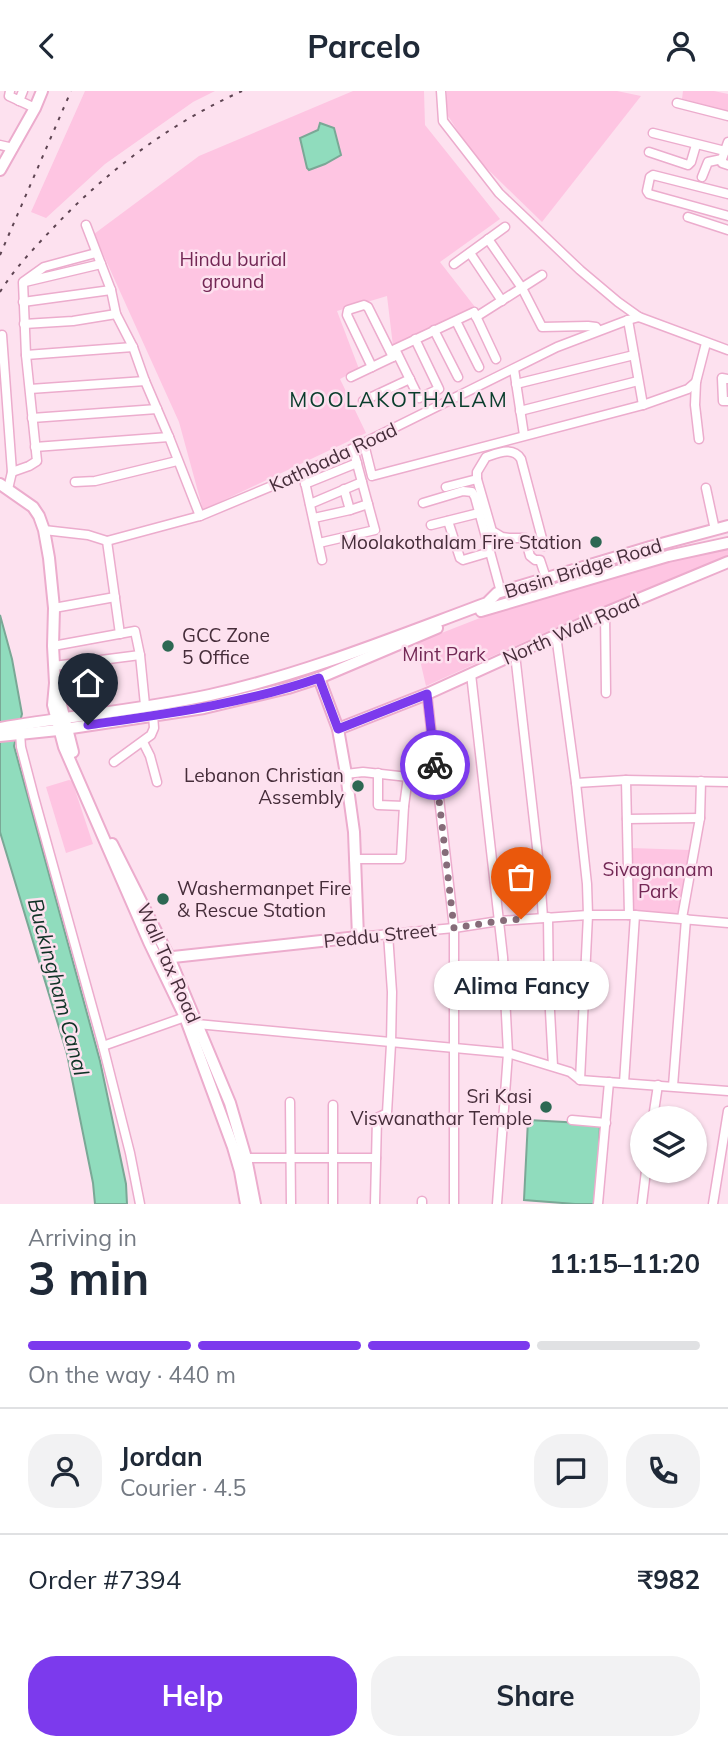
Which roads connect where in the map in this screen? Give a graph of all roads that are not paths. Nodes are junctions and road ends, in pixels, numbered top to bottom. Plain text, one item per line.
1 (10, 91) edge
2 (23, 91) edge
3 (42, 91) edge
4 (441, 91) edge
5 (19, 101) junction
6 (677, 103) dead end
7 (35, 108) junction
8 (728, 116) edge
9 (653, 134) dead end
10 (728, 142) edge
11 (0, 145) edge
12 (696, 145) junction
13 (13, 148) junction
14 (649, 152) dead end
15 (724, 159) edge
16 (0, 170) edge
17 (702, 177) dead end
18 (728, 194) edge
19 (728, 216) edge
20 (688, 218) dead end
21 (86, 225) dead end
22 (505, 227) dead end
23 (728, 230) edge
24 (488, 239) junction
25 (96, 253) junction
26 (470, 253) junction
27 (101, 264) junction
28 (454, 264) dead end
29 (542, 275) dead end
30 (23, 282) junction
31 (522, 288) junction
32 (111, 290) junction
33 (502, 301) junction
34 (23, 302) junction
35 (116, 314) junction
36 (475, 315) junction
37 (639, 317) junction
38 (628, 320) junction
39 (456, 321) junction
40 (24, 324) junction
41 (434, 330) junction
42 (598, 330) junction
43 (2, 335) dead end
44 (415, 339) junction
45 (706, 342) junction
46 (133, 347) junction
47 (728, 350) edge
48 (396, 353) junction
49 (26, 355) junction
50 (634, 355) junction
51 (496, 359) dead end
52 (372, 367) junction
53 (479, 367) dead end
54 (514, 369) junction
55 (2, 376) edge
56 (351, 377) dead end
57 (458, 377) dead end
58 (410, 379) junction
59 (728, 379) edge
60 (145, 381) junction
61 (638, 381) junction
62 (696, 382) junction
63 (516, 384) junction
64 (30, 389) junction
65 (363, 401) dead end
66 (728, 401) edge
67 (643, 405) junction
68 (157, 409) junction
69 (520, 411) junction
70 (32, 418) junction
71 (524, 435) junction
72 (169, 437) junction
73 (699, 439) dead end
74 (364, 444) junction
75 (35, 447) junction
76 (353, 449) junction
77 (177, 461) junction
78 (357, 463) junction
79 (12, 472) junction
80 (303, 473) junction
81 (477, 479) junction
82 (75, 482) dead end
83 (362, 482) junction
84 (306, 484) junction
85 (4, 487) edge
86 (446, 487) dead end
87 (706, 488) dead end
88 (344, 489) junction
89 (423, 503) dead end
90 (310, 504) junction
91 (368, 504) junction
92 (350, 510) junction
93 (479, 513) junction
94 (200, 516) junction
95 (314, 518) junction
96 (448, 521) junction
97 (432, 525) dead end
98 (728, 526) edge
99 (44, 530) junction
100 (715, 530) junction
101 (728, 533) edge
102 (540, 534) junction
103 (525, 538) junction
104 (107, 541) junction
105 (728, 543) edge
106 (319, 544) junction
107 (544, 546) dead end
108 (490, 552) junction
109 (322, 560) dead end
110 (728, 562) edge
111 (546, 578) junction
112 (501, 592) junction
113 (519, 596) junction
114 (115, 597) junction
115 (486, 603) junction
116 (54, 608) junction
117 (605, 613) junction
118 (120, 634) junction
119 (556, 635) junction
120 (52, 646) junction
121 (515, 654) junction
122 (140, 655) junction
123 (54, 666) junction
124 (471, 674) junction
125 (319, 678) junction
126 (606, 693) dead end
127 (427, 694) junction
128 (203, 702) junction
129 (145, 705) junction
130 (153, 715) junction
131 (61, 724) junction
132 (0, 728) edge
133 (338, 729) junction
134 (21, 730) junction
135 (0, 736) edge
136 (143, 742) junction
137 (114, 762) dead end
138 (346, 773) junction
139 (378, 773) junction
140 (626, 780) junction
141 (701, 781) junction
142 (157, 782) dead end
143 (728, 782) edge
144 (576, 783) junction
145 (404, 806) junction
146 (700, 818) junction
147 (627, 819) junction
148 (355, 859) junction
149 (588, 915) junction
150 (632, 915) junction
151 (546, 917) junction
152 (684, 918) junction
153 (499, 921) junction
154 (728, 923) edge
155 (454, 928) junction
156 (388, 934) junction
157 (358, 937) junction
158 (169, 957) junction
159 (157, 960) junction
160 (185, 1017) junction
161 (197, 1024) junction
162 (391, 1044) junction
163 (103, 1047) junction
164 (455, 1050) junction
165 (508, 1053) junction
166 (553, 1066) junction
167 (580, 1080) junction
168 (609, 1082) junction
169 (624, 1083) junction
170 (658, 1085) junction
171 (673, 1086) junction
172 (728, 1091) edge
173 (290, 1102) dead end
174 (333, 1105) dead end
175 (655, 1106) edge
176 (728, 1111) edge
177 (572, 1120) dead end
178 (606, 1123) junction
179 (333, 1157) junction
180 (246, 1158) junction
181 (291, 1158) junction
182 (376, 1158) junction
183 (645, 1183) edge
184 (140, 1204) edge
185 (246, 1204) edge
186 (256, 1204) edge
187 (291, 1204) edge
188 (333, 1204) edge
189 (375, 1204) edge
190 (454, 1204) edge
191 (497, 1204) edge
192 (598, 1204) edge
193 (642, 1204) edge
194 (713, 1204) edge

1 - 5 street
2 - 5 street
3 - 7 main road
4 - 37 street
5 - 7 street
6 - 8 street
7 - 13 main road
9 - 12 street
10 - 15 street
11 - 13 street
12 - 14 street
12 - 15 street
13 - 16 main road
15 - 17 street
18 - 19 street
20 - 23 street
21 - 25 street
22 - 24 street
24 - 26 street
24 - 31 street
25 - 27 street
25 - 30 street
26 - 28 street
26 - 33 street
27 - 30 street
27 - 32 street
29 - 31 street
30 - 34 street
31 - 33 street
31 - 42 street
32 - 34 street
32 - 35 street
33 - 36 street
34 - 40 street
35 - 40 street
35 - 46 street
36 - 39 street
36 - 51 street
37 - 38 street, Kathbada Road
37 - 45 street
38 - 42 street, Kathbada Road
38 - 50 street
39 - 41 street
39 - 53 street
40 - 49 street
41 - 44 street
41 - 57 street
42 - 54 street, Kathbada Road
43 - 55 street
44 - 48 street
44 - 58 street
45 - 47 street
45 - 62 street
46 - 49 street
46 - 60 street
48 - 52 street
48 - 52 street
48 - 58 street
49 - 64 street
50 - 61 street
50 - 63 street
52 - 56 street
54 - 63 street
54 - 74 street, Kathbada Road
55 - 79 street
58 - 65 street
59 - 66 street
60 - 64 street
60 - 68 street
61 - 67 street
61 - 69 street
62 - 67 street
62 - 73 street
63 - 69 street
64 - 70 street
67 - 71 street
68 - 70 street
68 - 72 street
69 - 71 street
70 - 75 street
71 - 74 street
72 - 75 street
72 - 77 street
74 - 76 street, Kathbada Road
75 - 79 street
76 - 78 street
76 - 80 street, Kathbada Road
77 - 82 street
77 - 94 street
78 - 83 street
78 - 84 street
79 - 85 street
80 - 84 street
80 - 94 street, Kathbada Road
81 - 86 street
81 - 102 street
81 - 103 street
83 - 88 street
83 - 91 street
84 - 90 street
85 - 99 main road
87 - 100 street
88 - 90 street
88 - 92 street
89 - 93 street
90 - 95 street
91 - 92 street
91 - 106 street
92 - 95 street
93 - 96 street
93 - 108 street
94 - 104 street, Kathbada Road
95 - 106 street
96 - 97 street
96 - 108 street
98 - 100 main road, Basin Bridge Road
99 - 104 street, Kathbada Road
99 - 116 main road
100 - 111 main road, Basin Bridge Road
101 - 113 main road
102 - 103 street
102 - 107 street
103 - 111 street
104 - 114 street
105 - 113 main road
106 - 109 street
108 - 112 street
110 - 117 main road, North Wall Road
111 - 112 main road, Basin Bridge Road
112 - 115 main road, Basin Bridge Road
113 - 115 main road
113 - 125 main road, Basin Bridge Road
114 - 116 street
114 - 118 street
115 - 128 main road, Basin Bridge Road
116 - 120 main road
117 - 119 main road, North Wall Road
117 - 126 street
118 - 120 street
118 - 122 street
119 - 121 main road, North Wall Road
119 - 144 street
120 - 123 main road
121 - 124 main road, North Wall Road
121 - 151 street
122 - 123 street
122 - 129 street
123 - 131 main road
124 - 127 main road, North Wall Road
124 - 153 street
125 - 128 main road, Basin Bridge Road
125 - 133 main road
127 - 133 main road, North Wall Road
127 - 155 street
128 - 129 main road
128 - 130 main road, Basin Bridge Road
129 - 131 main road
130 - 131 main road, Basin Bridge Road
130 - 136 street
131 - 134 main road
131 - 158 main road, Wall Tax Road
131 - 159 main road, Wall Tax Road
132 - 134 main road
133 - 138 main road
134 - 135 main road
134 - 163 street
136 - 137 street
136 - 142 street
138 - 139 street
138 - 148 main road
139 - 145 street
139 - 145 street
140 - 141 street
140 - 144 street
140 - 147 street
141 - 143 street
141 - 146 street
144 - 149 street
145 - 148 street
146 - 147 street
146 - 152 street
147 - 150 street
148 - 157 main road
149 - 150 street, Peddu Street
149 - 151 street, Peddu Street
149 - 167 street
150 - 152 street, Peddu Street
150 - 169 street
151 - 153 street, Peddu Street
151 - 166 street
152 - 154 street, Peddu Street
152 - 171 street
153 - 155 street, Peddu Street
153 - 165 street
155 - 156 street, Peddu Street
155 - 164 street
156 - 157 street, Peddu Street
156 - 162 street
157 - 158 main road, Peddu Street
158 - 159 main road, Peddu Street
158 - 161 main road, Wall Tax Road
159 - 160 main road, Wall Tax Road
160 - 163 street
160 - 185 main road, Wall Tax Road
161 - 162 street
161 - 180 main road, Wall Tax Road
162 - 164 street
162 - 182 street
163 - 184 street
164 - 165 street
164 - 190 street
165 - 166 street
165 - 191 street
166 - 167 street
167 - 168 street
168 - 169 street
168 - 178 street
169 - 170 street
170 - 171 street
170 - 175 street
171 - 172 street
173 - 181 street
174 - 179 street
176 - 194 street
177 - 178 street
178 - 192 street
179 - 181 street
179 - 182 street
179 - 188 street
180 - 181 street
180 - 186 main road, Wall Tax Road
181 - 187 street
182 - 189 street
183 - 193 street

